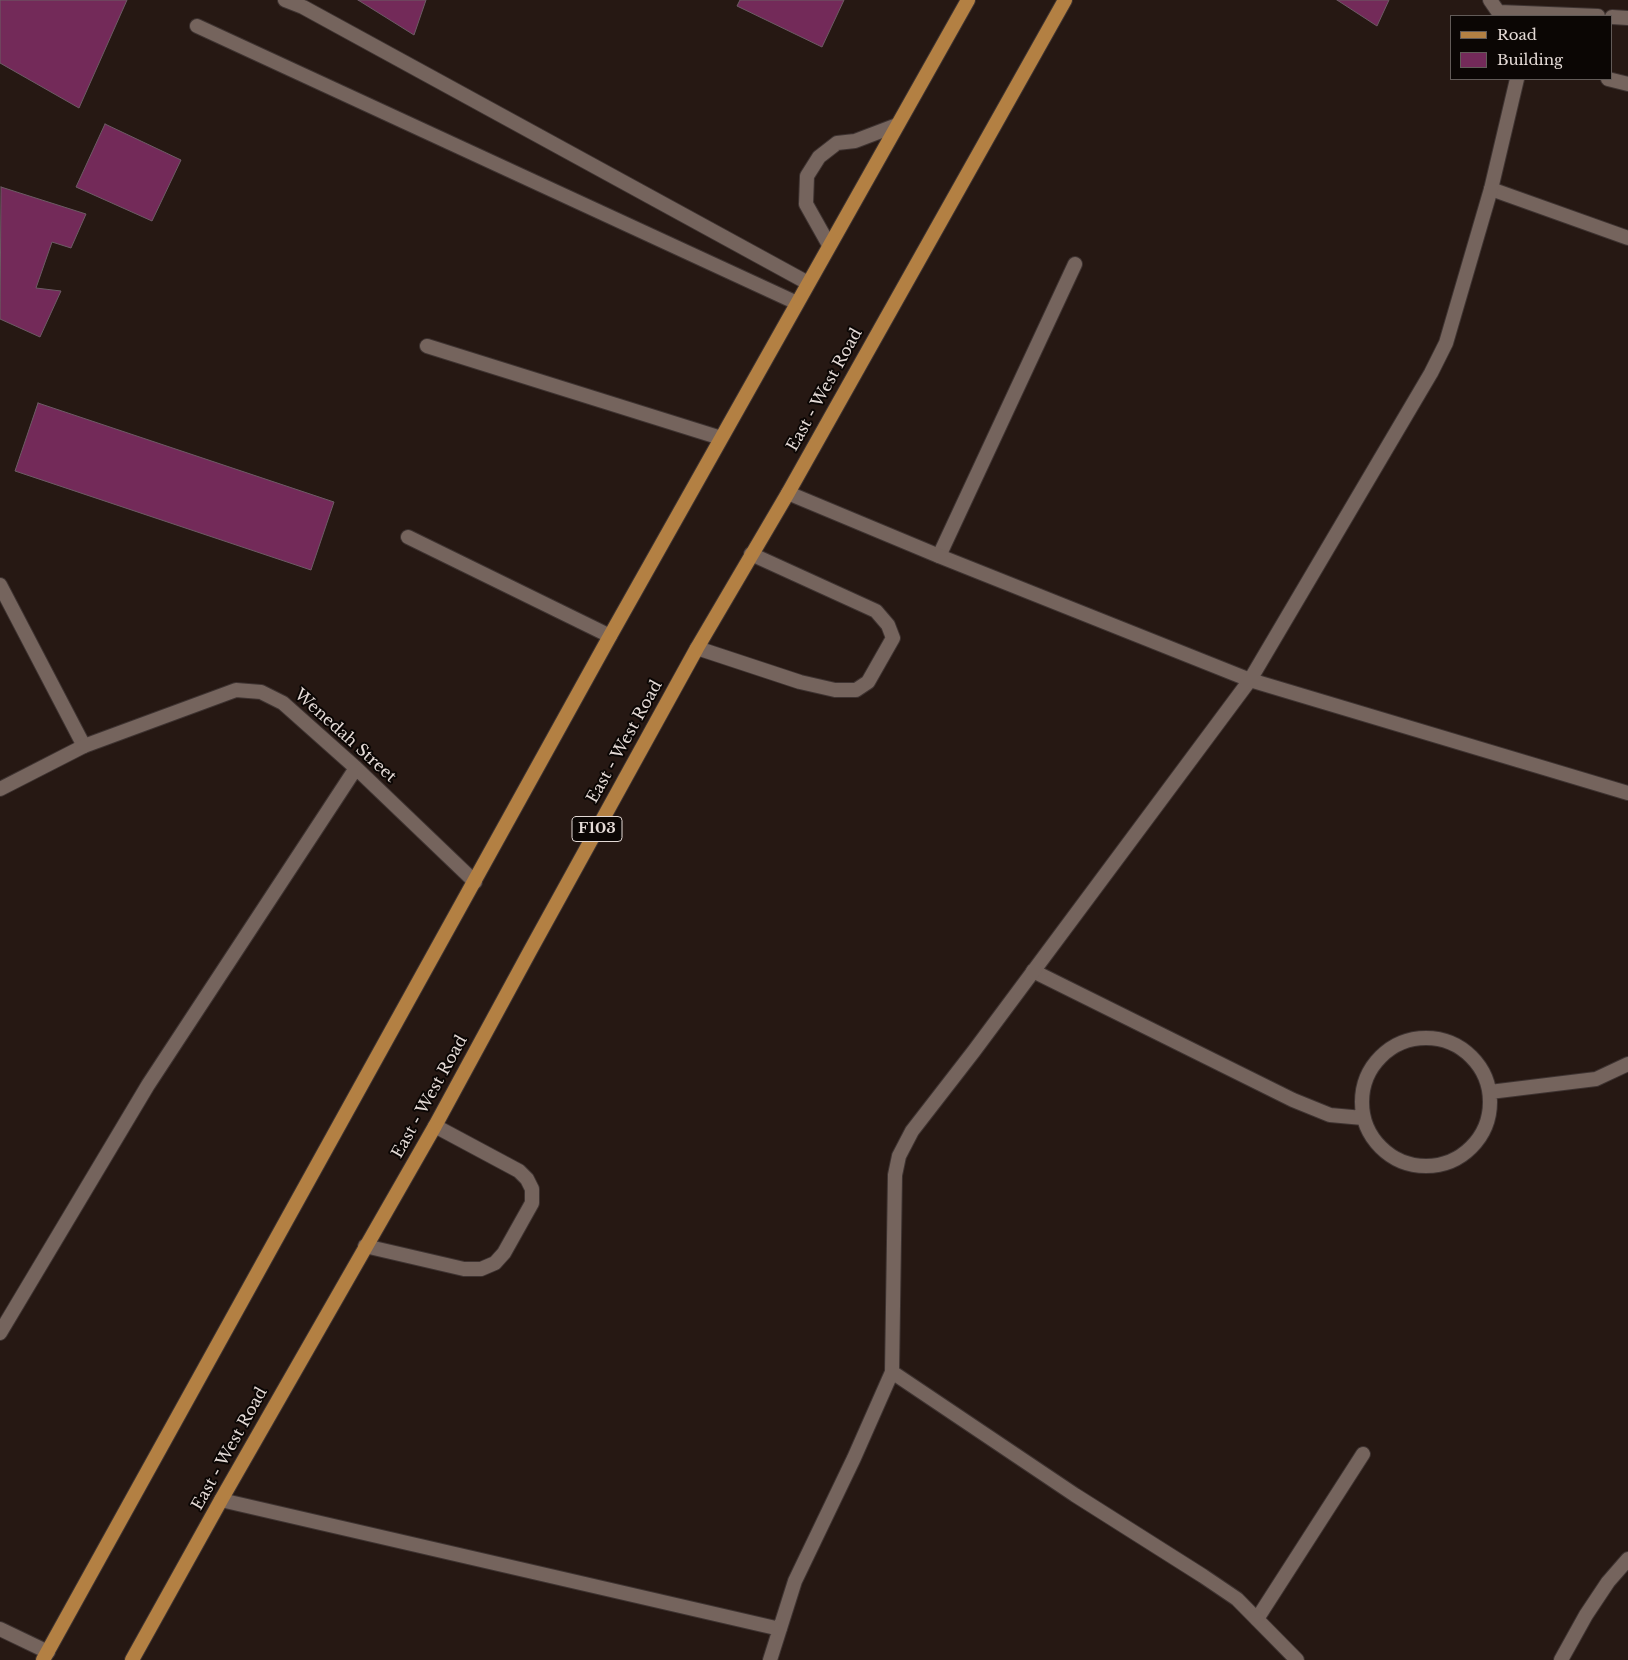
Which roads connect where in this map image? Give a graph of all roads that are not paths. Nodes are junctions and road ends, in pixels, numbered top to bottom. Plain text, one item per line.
1 (285, 0) edge
2 (968, 0) edge
3 (1065, 0) edge
4 (1490, 0) edge
5 (1500, 14) edge
6 (1549, 15) edge
7 (1613, 17) edge
8 (1628, 18) edge
9 (197, 26) dead end
10 (1517, 80) edge
11 (1612, 80) edge
12 (1628, 84) edge
13 (897, 125) junction
14 (1491, 189) junction
15 (1628, 238) edge
16 (830, 245) junction
17 (1075, 264) dead end
18 (808, 282) junction
19 (797, 303) junction
20 (427, 346) dead end
21 (722, 438) junction
22 (788, 493) junction
23 (408, 537) dead end
24 (751, 554) junction
25 (939, 556) junction
26 (0, 585) edge
27 (610, 636) junction
28 (697, 648) junction
29 (1250, 680) junction
30 (84, 746) junction
31 (356, 768) junction
32 (0, 789) edge
33 (1628, 792) edge
34 (475, 882) junction
35 (1033, 971) junction
36 (1628, 1064) edge
37 (1490, 1092) junction
38 (1363, 1118) junction
39 (435, 1126) junction
40 (365, 1246) junction
41 (0, 1333) edge
42 (892, 1372) junction
43 (1363, 1454) dead end
44 (221, 1500) junction
45 (1628, 1559) edge
46 (1257, 1619) junction
47 (0, 1629) edge
48 (780, 1629) junction
49 (46, 1656) edge
50 (132, 1660) edge
51 (770, 1660) edge
52 (1297, 1660) edge
53 (1561, 1660) edge

1 - 18 street
2 - 13 main road
3 - 22 main road, East - West Road / F103
4 - 5 street
5 - 6 street
7 - 8 street
9 - 19 street
10 - 14 street
11 - 12 street
13 - 16 main road
13 - 16 street
14 - 15 street
14 - 29 street
16 - 18 main road
17 - 25 street
18 - 19 main road
19 - 21 main road
20 - 21 street
21 - 27 main road
22 - 24 main road, East - West Road / F103
22 - 25 street
23 - 27 street
24 - 28 main road, East - West Road / F103
24 - 28 street
25 - 29 street
26 - 30 street
27 - 34 main road
28 - 39 main road, East - West Road / F103
29 - 33 street
29 - 35 street
30 - 31 street, Wenedah Street
30 - 32 street, Wenedah Street
31 - 34 street, Wenedah Street
31 - 41 street
34 - 49 main road
35 - 38 street
35 - 42 street
36 - 37 street
37 - 38 street
37 - 38 street
39 - 40 main road, East - West Road / F103
39 - 40 street
40 - 44 main road, East - West Road / F103
42 - 46 street
42 - 48 street
43 - 46 street
44 - 48 street
44 - 50 main road, East - West Road / F103
45 - 53 street
46 - 52 street
47 - 49 street
48 - 51 street

